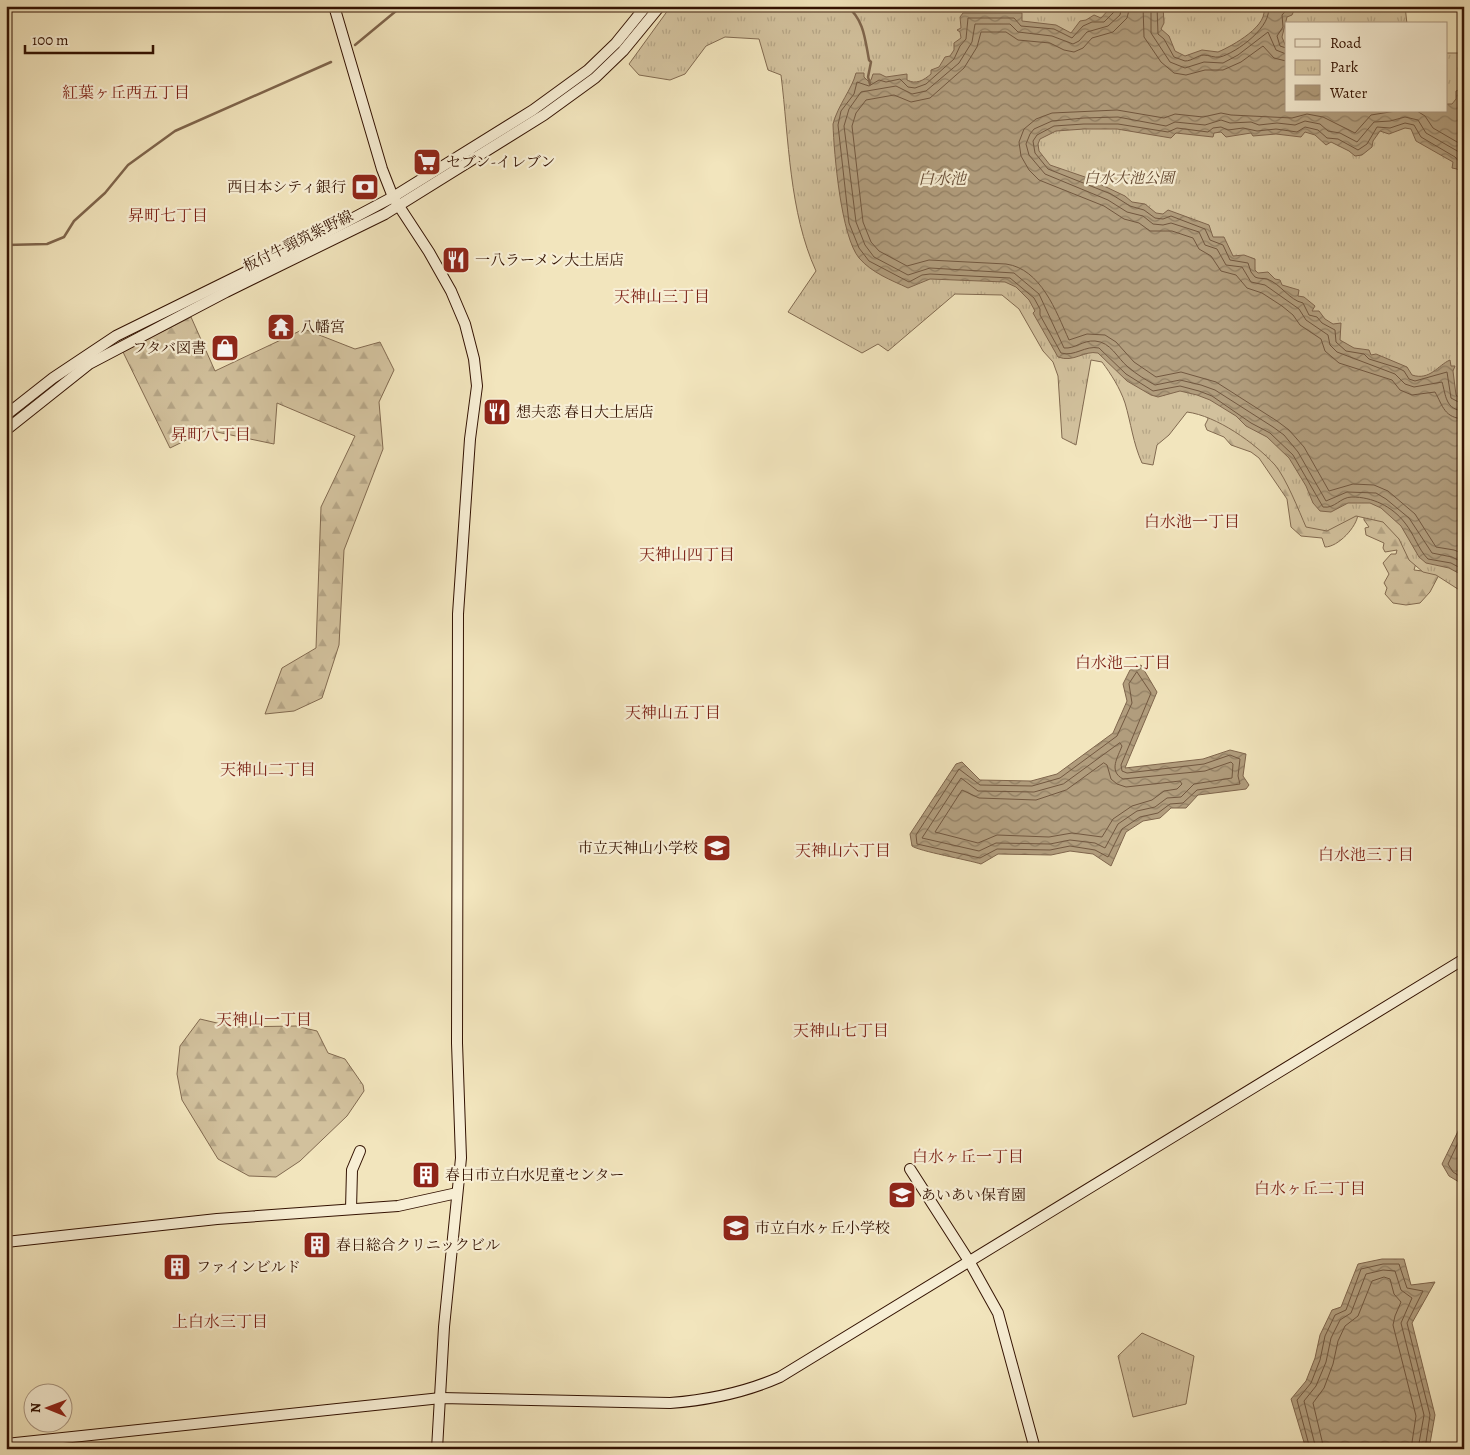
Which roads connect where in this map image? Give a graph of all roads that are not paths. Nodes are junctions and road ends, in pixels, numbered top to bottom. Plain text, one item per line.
1 (334, 6) edge
2 (646, 6) edge
3 (660, 6) edge
4 (393, 196) junction
5 (399, 206) junction
6 (6, 415) edge
7 (6, 430) edge
8 (1464, 959) edge
9 (360, 1151) dead end
10 (910, 1170) dead end
11 (458, 1193) junction
12 (351, 1209) junction
13 (6, 1242) edge
14 (969, 1262) junction
15 (441, 1398) junction
16 (6, 1444) edge
17 (437, 1449) edge
18 (1035, 1449) edge

1 - 4 street
2 - 4 street, 板付牛頸筑紫野線
3 - 5 street, 板付牛頸筑紫野線
4 - 5 street
4 - 6 street, 板付牛頸筑紫野線
5 - 7 street, 板付牛頸筑紫野線
5 - 11 street
8 - 14 street
9 - 12 street
10 - 14 street
11 - 12 street
11 - 15 street
12 - 13 street
14 - 15 street
14 - 18 street
15 - 16 street
15 - 17 street

